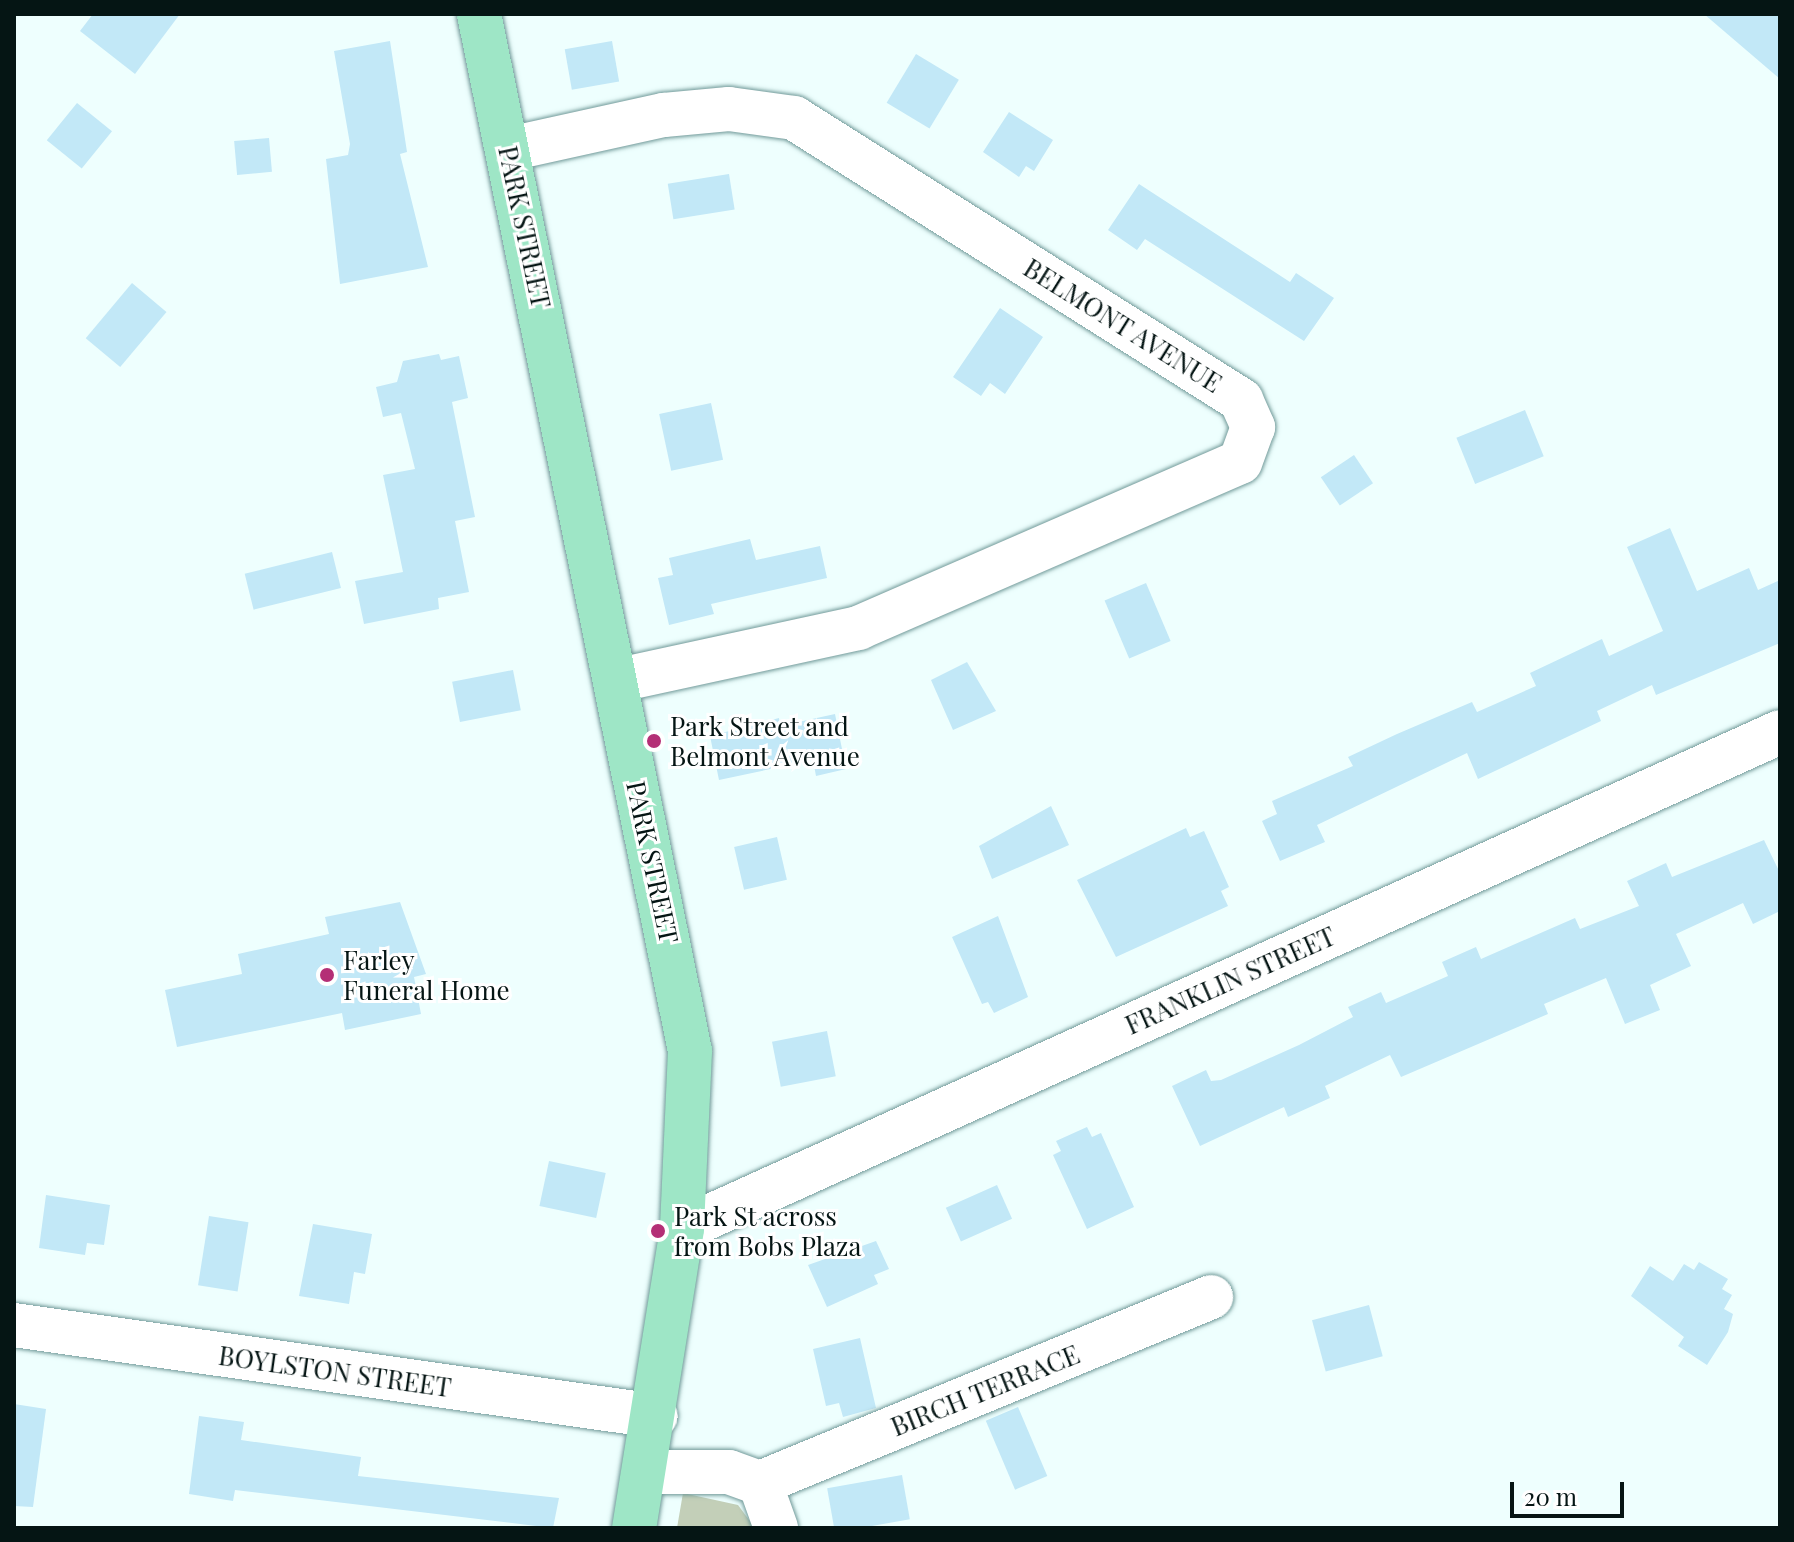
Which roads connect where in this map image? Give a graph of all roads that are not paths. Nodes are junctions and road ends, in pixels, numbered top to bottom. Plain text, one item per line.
1 (479, 14) edge
2 (509, 149) junction
3 (619, 680) junction
4 (1780, 732) edge
5 (682, 1229) junction
6 (1211, 1297) dead end
7 (14, 1325) edge
8 (656, 1416) junction
9 (646, 1472) junction
10 (760, 1483) junction
11 (634, 1528) edge
12 (776, 1528) edge

1 - 2 main road, PARK STREET
2 - 3 main road, PARK STREET
2 - 3 street, BELMONT AVENUE
3 - 5 main road, PARK STREET
4 - 5 street, FRANKLIN STREET
5 - 8 main road, PARK STREET
6 - 10 street, BIRCH TERRACE
7 - 8 street, BOYLSTON STREET
8 - 9 main road, PARK STREET
9 - 10 street
9 - 11 main road, PARK STREET
10 - 12 street

